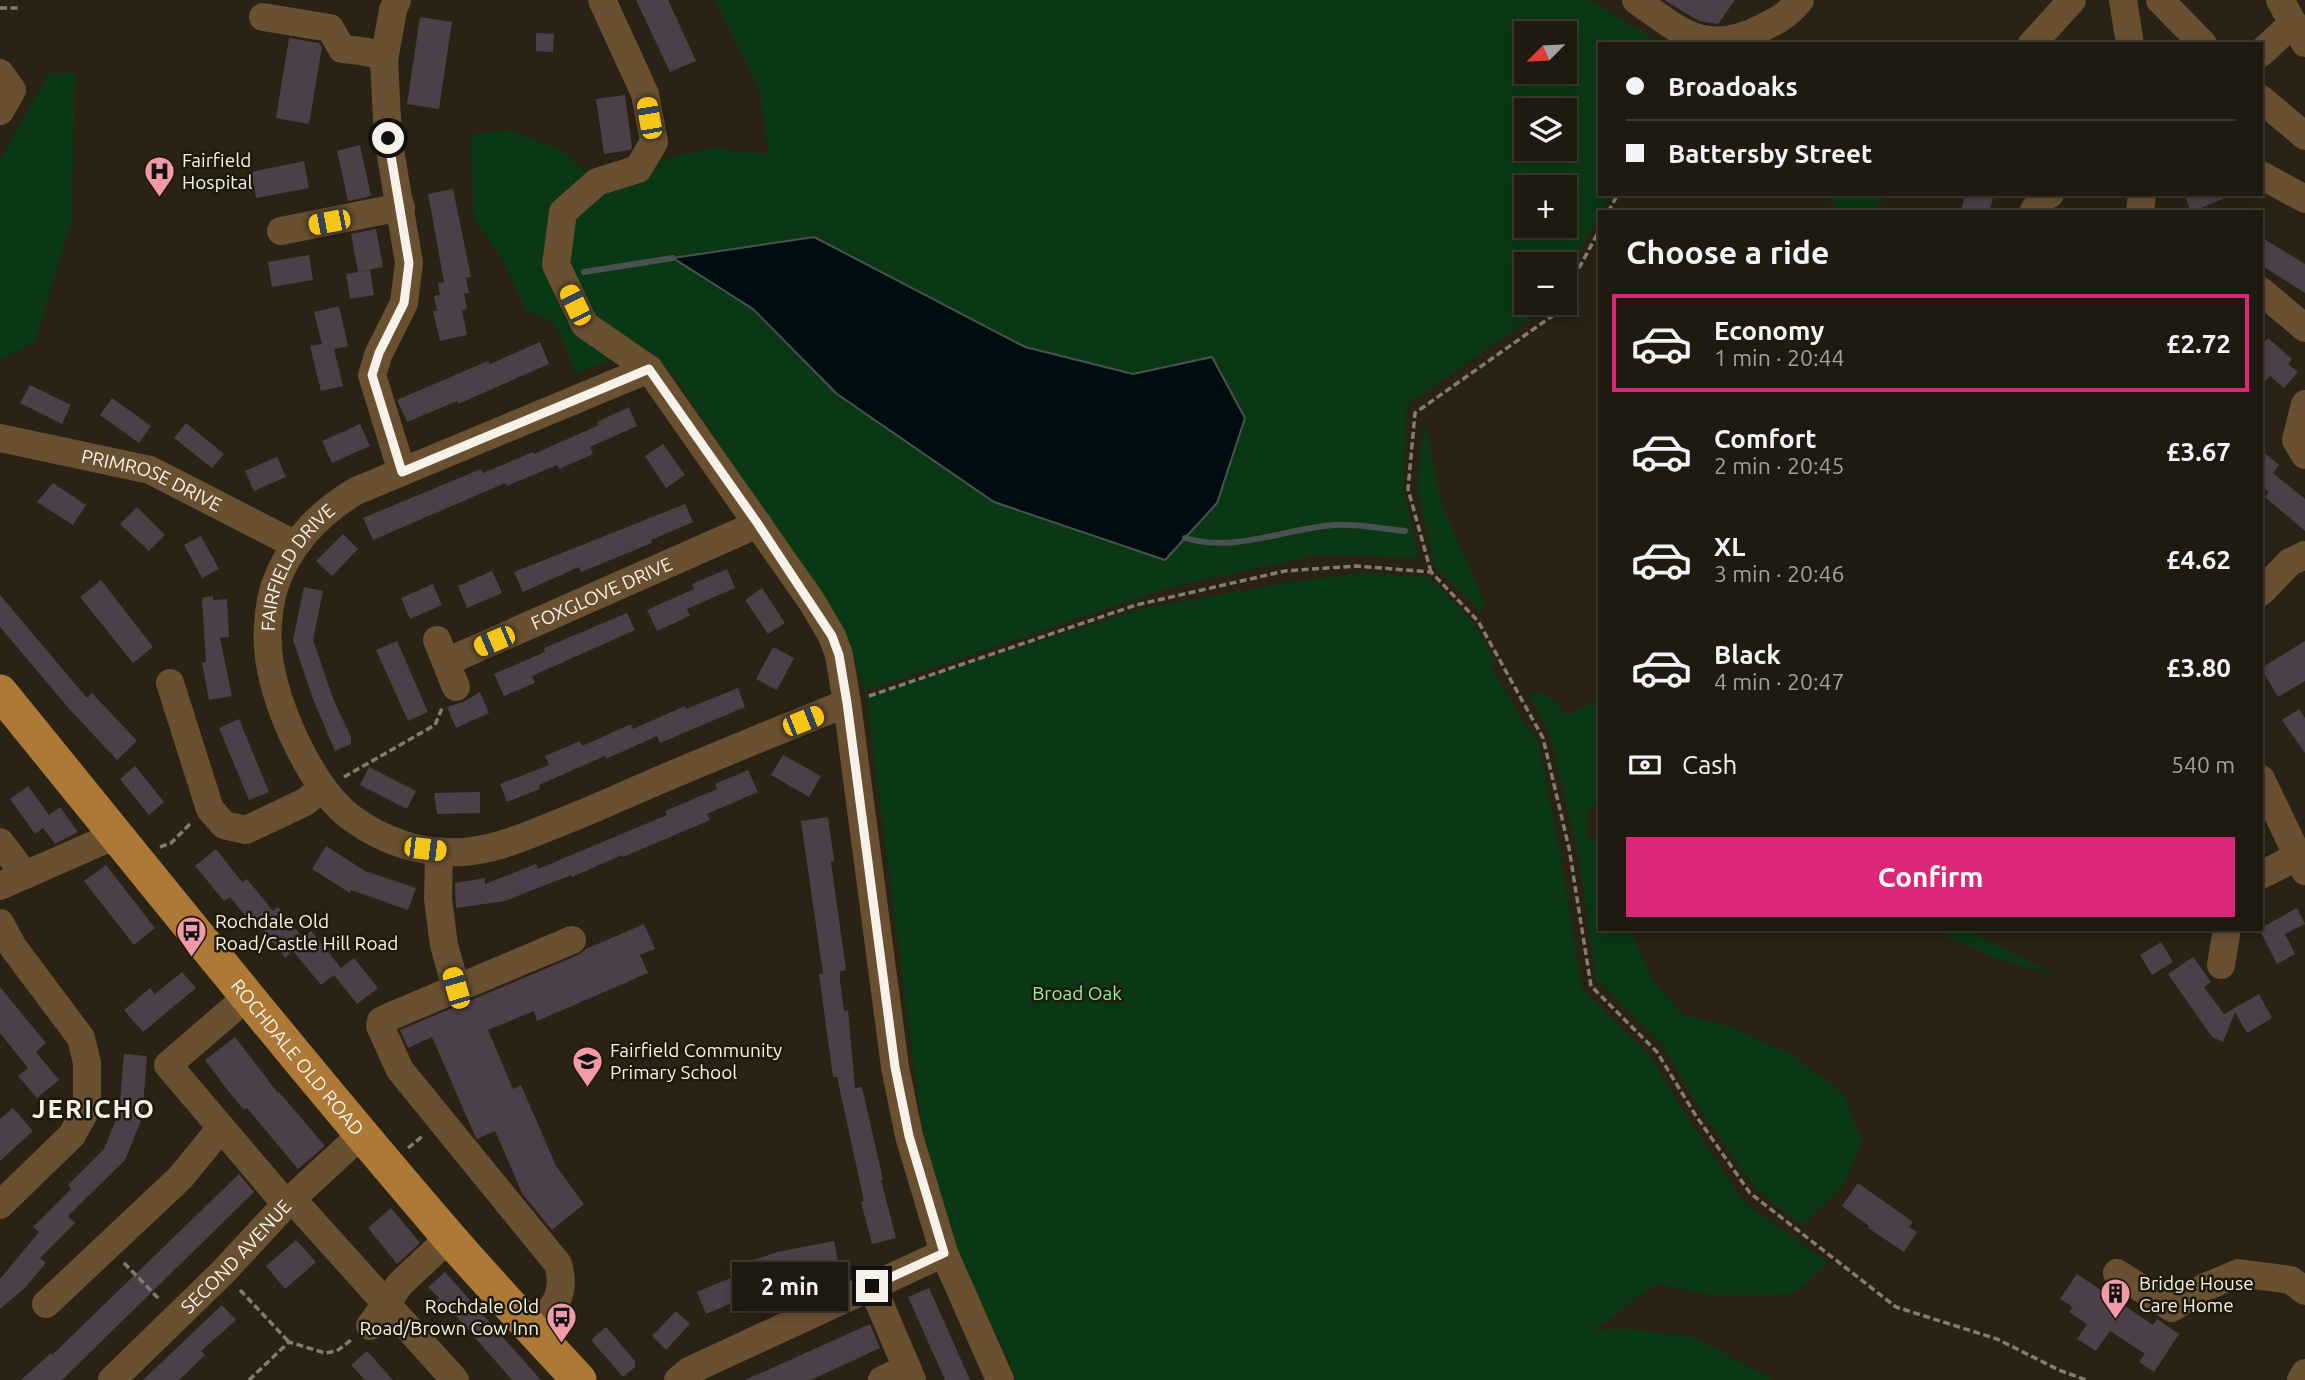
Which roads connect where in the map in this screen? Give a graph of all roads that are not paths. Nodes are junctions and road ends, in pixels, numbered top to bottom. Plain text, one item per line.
1 (397, 0) edge
2 (602, 0) edge
3 (1636, 0) edge
4 (1800, 0) edge
5 (2071, 0) edge
6 (2123, 0) edge
7 (2160, 0) edge
8 (263, 17) dead end
9 (2293, 22) edge
10 (1708, 42) edge
11 (1716, 42) edge
12 (2034, 42) edge
13 (2130, 42) edge
14 (2201, 42) edge
15 (2263, 50) edge
16 (384, 60) junction
17 (0, 73) edge
18 (2263, 101) edge
19 (0, 111) edge
20 (2305, 136) edge
21 (2263, 176) edge
22 (2046, 196) edge
23 (2305, 199) edge
24 (401, 207) junction
25 (2034, 210) edge
26 (281, 231) dead end
27 (2263, 293) edge
28 (2305, 328) edge
29 (649, 369) junction
30 (2305, 404) edge
31 (0, 438) edge
32 (2305, 455) edge
33 (402, 472) junction
34 (758, 524) junction
35 (294, 544) junction
36 (2305, 555) edge
37 (2263, 590) edge
38 (446, 663) road end
39 (170, 683) dead end
40 (0, 692) edge
41 (847, 703) junction
42 (2263, 783) edge
43 (323, 789) junction
44 (116, 835) junction
45 (0, 842) edge
46 (439, 851) junction
47 (2301, 864) edge
48 (2263, 874) edge
49 (12, 881) edge
50 (0, 923) edge
51 (2227, 931) edge
52 (572, 940) dead end
53 (2221, 965) dead end
54 (456, 988) junction
55 (248, 996) junction
56 (221, 1128) junction
57 (362, 1135) junction
58 (289, 1201) junction
59 (0, 1205) edge
60 (449, 1238) junction
61 (944, 1253) junction
62 (2117, 1273) dead end
63 (872, 1286) junction
64 (2305, 1291) edge
65 (46, 1304) dead end
66 (378, 1315) junction
67 (533, 1329) junction
68 (2305, 1373) edge
69 (910, 1374) edge
70 (688, 1377) edge
71 (112, 1380) edge
72 (456, 1380) edge
73 (579, 1380) edge
74 (881, 1380) edge
75 (1000, 1380) edge
76 (2301, 1380) edge

1 - 16 street
2 - 29 street
3 - 10 street
4 - 11 street
5 - 12 street
6 - 13 street
7 - 14 street
8 - 16 street
9 - 15 street
16 - 24 street
17 - 19 street
18 - 20 street
21 - 23 street
22 - 25 street
24 - 26 street
24 - 33 street
27 - 28 street
29 - 33 street, FAIRFIELD DRIVE
29 - 34 street
30 - 32 street
31 - 35 street, PRIMROSE DRIVE
33 - 35 street, FAIRFIELD DRIVE
34 - 38 street, FOXGLOVE DRIVE
34 - 41 street
35 - 43 street, FAIRFIELD DRIVE
36 - 37 street
39 - 43 street
40 - 44 main road, ROCHDALE OLD ROAD
41 - 46 street, FAIRFIELD DRIVE
41 - 61 street
42 - 47 street
43 - 46 street, FAIRFIELD DRIVE
44 - 49 street
44 - 55 main road, ROCHDALE OLD ROAD
45 - 49 street
46 - 54 street
47 - 48 street
50 - 59 street
51 - 53 street
52 - 54 street
54 - 67 street
55 - 56 street
55 - 57 main road, ROCHDALE OLD ROAD
56 - 58 street
56 - 65 street
57 - 58 street, SECOND AVENUE
57 - 60 main road, ROCHDALE OLD ROAD
58 - 66 street
58 - 71 street, SECOND AVENUE
60 - 66 street
60 - 67 main road, ROCHDALE OLD ROAD
61 - 63 street
61 - 75 street
62 - 64 street
63 - 69 street
63 - 70 street
66 - 72 street
67 - 73 main road, ROCHDALE OLD ROAD
68 - 76 street
69 - 74 street

